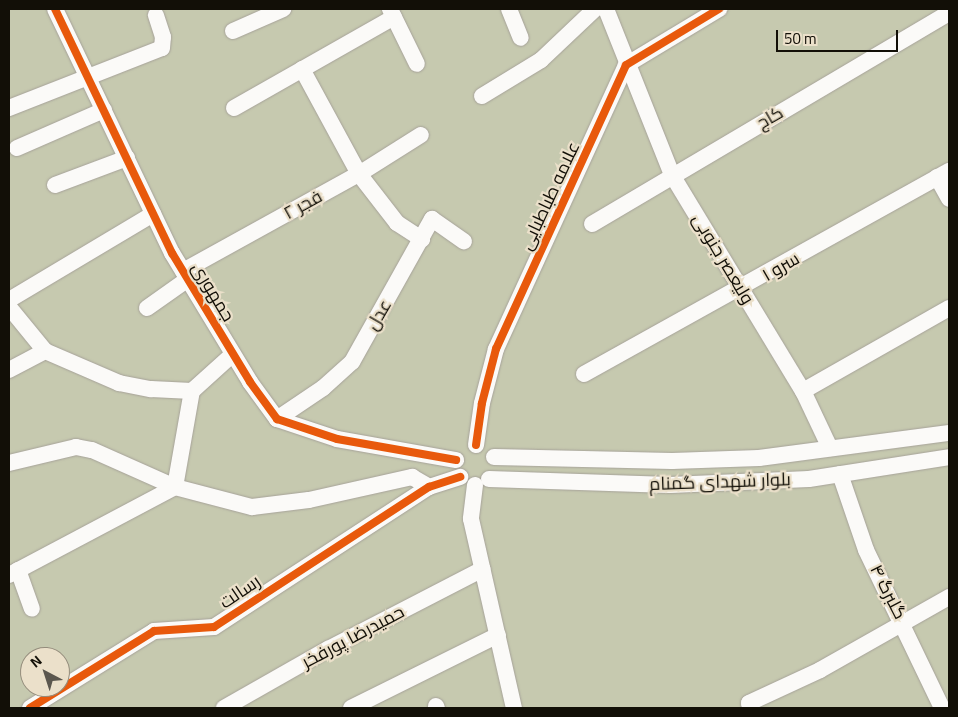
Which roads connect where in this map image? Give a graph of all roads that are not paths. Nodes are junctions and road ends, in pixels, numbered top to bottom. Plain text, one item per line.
1 (55, 9) edge
2 (283, 9) edge
3 (509, 9) edge
4 (596, 9) edge
5 (606, 9) edge
6 (719, 9) edge
7 (392, 13) edge
8 (949, 13) edge
9 (156, 15) dead end
10 (233, 31) dead end
11 (521, 38) dead end
12 (417, 64) dead end
13 (626, 64) junction
14 (302, 69) junction
15 (88, 78) junction
16 (482, 96) dead end
17 (9, 108) edge
18 (234, 108) dead end
19 (104, 110) junction
20 (421, 135) dead end
21 (17, 148) dead end
22 (126, 158) junction
23 (359, 174) junction
24 (672, 174) junction
25 (943, 174) edge
26 (55, 186) dead end
27 (949, 199) edge
28 (153, 214) junction
29 (592, 224) dead end
30 (422, 239) junction
31 (464, 241) dead end
32 (185, 275) junction
33 (741, 289) junction
34 (9, 300) edge
35 (9, 307) edge
36 (147, 308) dead end
37 (949, 308) edge
38 (45, 351) junction
39 (233, 354) junction
40 (9, 370) edge
41 (584, 374) dead end
42 (192, 391) junction
43 (803, 391) junction
44 (277, 419) junction
45 (949, 433) edge
46 (476, 445) junction
47 (830, 448) junction
48 (949, 457) edge
49 (494, 458) junction
50 (456, 460) junction
51 (9, 463) edge
52 (840, 474) junction
53 (460, 477) junction
54 (482, 482) junction
55 (175, 487) junction
56 (429, 487) junction
57 (483, 569) junction
58 (14, 573) edge
59 (949, 597) edge
60 (32, 609) dead end
61 (903, 623) junction
62 (498, 635) junction
63 (30, 708) edge
64 (224, 708) edge
65 (350, 708) edge
66 (514, 708) edge
67 (750, 708) edge
68 (942, 708) edge

1 - 15 street, جمهوری
2 - 10 street
3 - 11 street
4 - 16 street
5 - 13 street, ولیعصر جنوبی
6 - 13 street
7 - 12 street
7 - 14 street
8 - 24 street, کاج
9 - 15 street
13 - 24 street, ولیعصر جنوبی
13 - 46 street, علامه طباطبایی
14 - 18 street
14 - 23 street
15 - 17 street
15 - 19 street, جمهوری
19 - 21 street
19 - 22 street, جمهوری
20 - 23 street, فجر ۲
22 - 26 street
22 - 28 street, جمهوری
23 - 30 street
23 - 32 street, فجر ۲
24 - 29 street, کاج
24 - 33 street, ولیعصر جنوبی
25 - 27 street
25 - 33 street, سرو ۱
28 - 32 street, جمهوری
28 - 34 street
30 - 31 street, عدل
30 - 44 street, عدل
32 - 36 street, فجر ۲
32 - 39 street, جمهوری
33 - 41 street, سرو ۱
33 - 43 street, ولیعصر جنوبی
35 - 38 street
37 - 43 street
38 - 40 street
38 - 42 street
39 - 42 street
39 - 44 street, جمهوری
42 - 55 street
43 - 47 street, ولیعصر جنوبی
44 - 50 street
45 - 47 street, بلوار شهدای گمنام
46 - 49 street
46 - 50 street
47 - 49 street, بلوار شهدای گمنام
48 - 52 street, بلوار شهدای گمنام
49 - 54 street
50 - 53 street
51 - 55 street
52 - 54 street, بلوار شهدای گمنام
52 - 61 street, گلبرگ ۴
53 - 54 street
53 - 56 street, رسالت
54 - 57 street
55 - 56 street
55 - 58 street
56 - 63 street, رسالت
57 - 62 street
57 - 64 street, حمیدرضا پورفخر
58 - 60 street
59 - 61 street
61 - 67 street
61 - 68 street, گلبرگ ۴
62 - 65 street
62 - 66 street

